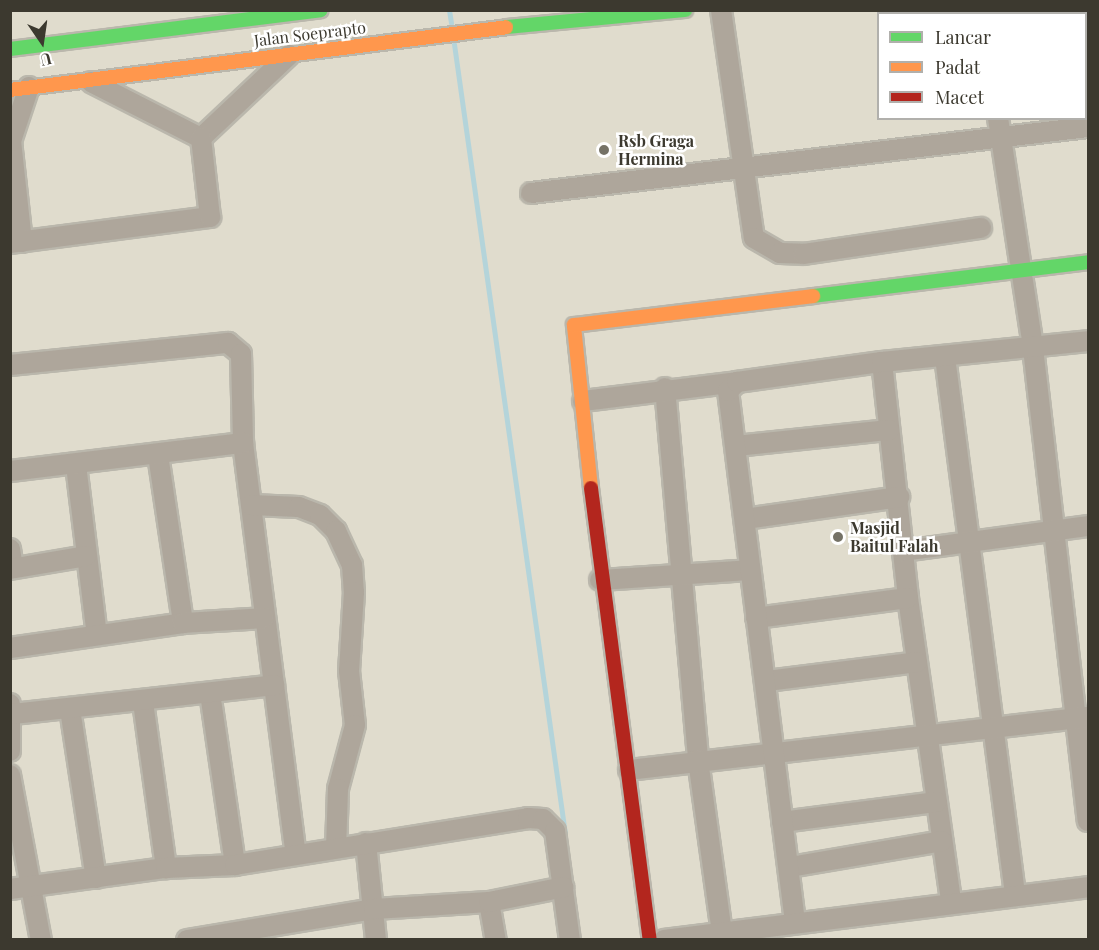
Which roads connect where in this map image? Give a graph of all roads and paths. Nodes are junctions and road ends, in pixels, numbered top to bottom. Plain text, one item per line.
1 (199, 10) edge
2 (321, 10) edge
3 (685, 10) edge
4 (721, 10) edge
5 (173, 30) junction
6 (10, 49) edge
7 (292, 52) junction
8 (87, 80) junction
9 (20, 89) edge
10 (998, 120) edge
11 (1089, 128) edge
12 (201, 138) junction
13 (1002, 139) junction
14 (744, 168) junction
15 (531, 193) dead end
16 (981, 228) dead end
17 (16, 242) edge
18 (1089, 262) edge
19 (1022, 270) junction
20 (1089, 341) edge
21 (1033, 348) junction
22 (945, 357) junction
23 (882, 362) junction
24 (10, 365) edge
25 (737, 382) junction
26 (665, 388) junction
27 (583, 401) junction
28 (889, 430) junction
29 (243, 443) junction
30 (736, 446) junction
31 (158, 455) junction
32 (76, 465) junction
33 (10, 471) edge
34 (899, 497) junction
35 (250, 505) junction
36 (746, 519) junction
37 (1089, 526) edge
38 (1052, 530) junction
39 (968, 542) junction
40 (903, 551) junction
41 (86, 556) junction
42 (11, 562) edge
43 (750, 570) junction
44 (683, 573) junction
45 (600, 580) junction
46 (908, 598) junction
47 (264, 618) junction
48 (756, 618) junction
49 (183, 623) junction
50 (97, 635) junction
51 (10, 648) edge
52 (917, 662) junction
53 (767, 681) junction
54 (273, 685) junction
55 (210, 693) junction
56 (144, 702) junction
57 (12, 709) edge
58 (70, 709) junction
59 (1083, 718) edge
60 (992, 726) junction
61 (928, 736) junction
62 (10, 751) edge
63 (775, 756) junction
64 (698, 760) junction
65 (630, 771) junction
66 (10, 775) edge
67 (937, 802) junction
68 (1089, 820) edge
69 (782, 822) junction
70 (942, 841) junction
71 (366, 843) junction
72 (336, 848) junction
73 (296, 854) junction
74 (235, 865) junction
75 (790, 867) junction
76 (166, 868) junction
77 (96, 878) junction
78 (30, 886) junction
79 (564, 887) junction
80 (1089, 887) edge
81 (10, 890) edge
82 (1015, 894) junction
83 (951, 901) junction
84 (489, 902) junction
85 (374, 909) junction
86 (795, 922) junction
87 (301, 931) edge
88 (722, 934) junction
89 (231, 937) edge
90 (41, 939) edge
91 (188, 939) edge
92 (376, 939) edge
93 (496, 939) edge
94 (570, 939) edge
95 (650, 939) edge
96 (664, 939) edge

1 - 5 street
2 - 5 main road, Jalan Soeprapto
3 - 7 main road, Jalan Soeprapto
4 - 14 street
5 - 6 main road, Jalan Soeprapto
7 - 8 main road, Jalan Soeprapto
7 - 12 street
8 - 9 main road, Jalan Soeprapto
8 - 12 street
9 - 17 street
10 - 13 street
11 - 13 street
12 - 17 street
13 - 14 street
13 - 19 street
14 - 15 street
14 - 16 street
18 - 19 main road
19 - 21 street
19 - 27 main road
20 - 21 street
21 - 22 street
21 - 38 street
22 - 23 street
22 - 39 street
23 - 25 street
23 - 28 street
24 - 29 street
25 - 26 street
25 - 30 street
26 - 27 street
26 - 44 street
27 - 45 main road
28 - 30 street
28 - 34 street
29 - 31 street
29 - 35 street
30 - 36 street
31 - 32 street
31 - 49 street
32 - 33 street
32 - 41 street
34 - 36 street
34 - 40 street
35 - 47 street
35 - 72 street
36 - 43 street
37 - 38 street
38 - 39 street
38 - 59 street
39 - 40 street
39 - 60 street
40 - 46 street
41 - 42 street
41 - 50 street
43 - 44 street
43 - 48 street
44 - 45 street
44 - 64 street
45 - 65 main road
46 - 48 street
46 - 52 street
47 - 49 street
47 - 54 street
48 - 53 street
49 - 50 street
50 - 51 street
52 - 53 street
52 - 61 street
53 - 63 street
54 - 55 street
54 - 73 street
55 - 56 street
55 - 74 street
56 - 58 street
56 - 76 street
57 - 58 street
57 - 62 street
58 - 77 street
59 - 60 street
59 - 68 street
60 - 61 street
60 - 82 street
61 - 63 street
61 - 67 street
63 - 64 street
63 - 69 street
64 - 65 street
64 - 88 street
65 - 95 main road
66 - 78 street
67 - 69 street
67 - 70 street
69 - 75 street
70 - 75 street
70 - 83 street
71 - 72 street
71 - 79 street
71 - 85 street
72 - 73 street
73 - 74 street
74 - 76 street
75 - 86 street
76 - 77 street
77 - 78 street
78 - 81 street
78 - 90 street
79 - 84 street
79 - 94 street
80 - 82 street
82 - 83 street
83 - 86 street
84 - 85 street
84 - 93 street
85 - 87 street
85 - 92 street
86 - 88 street
87 - 89 street
88 - 96 street
89 - 91 street

